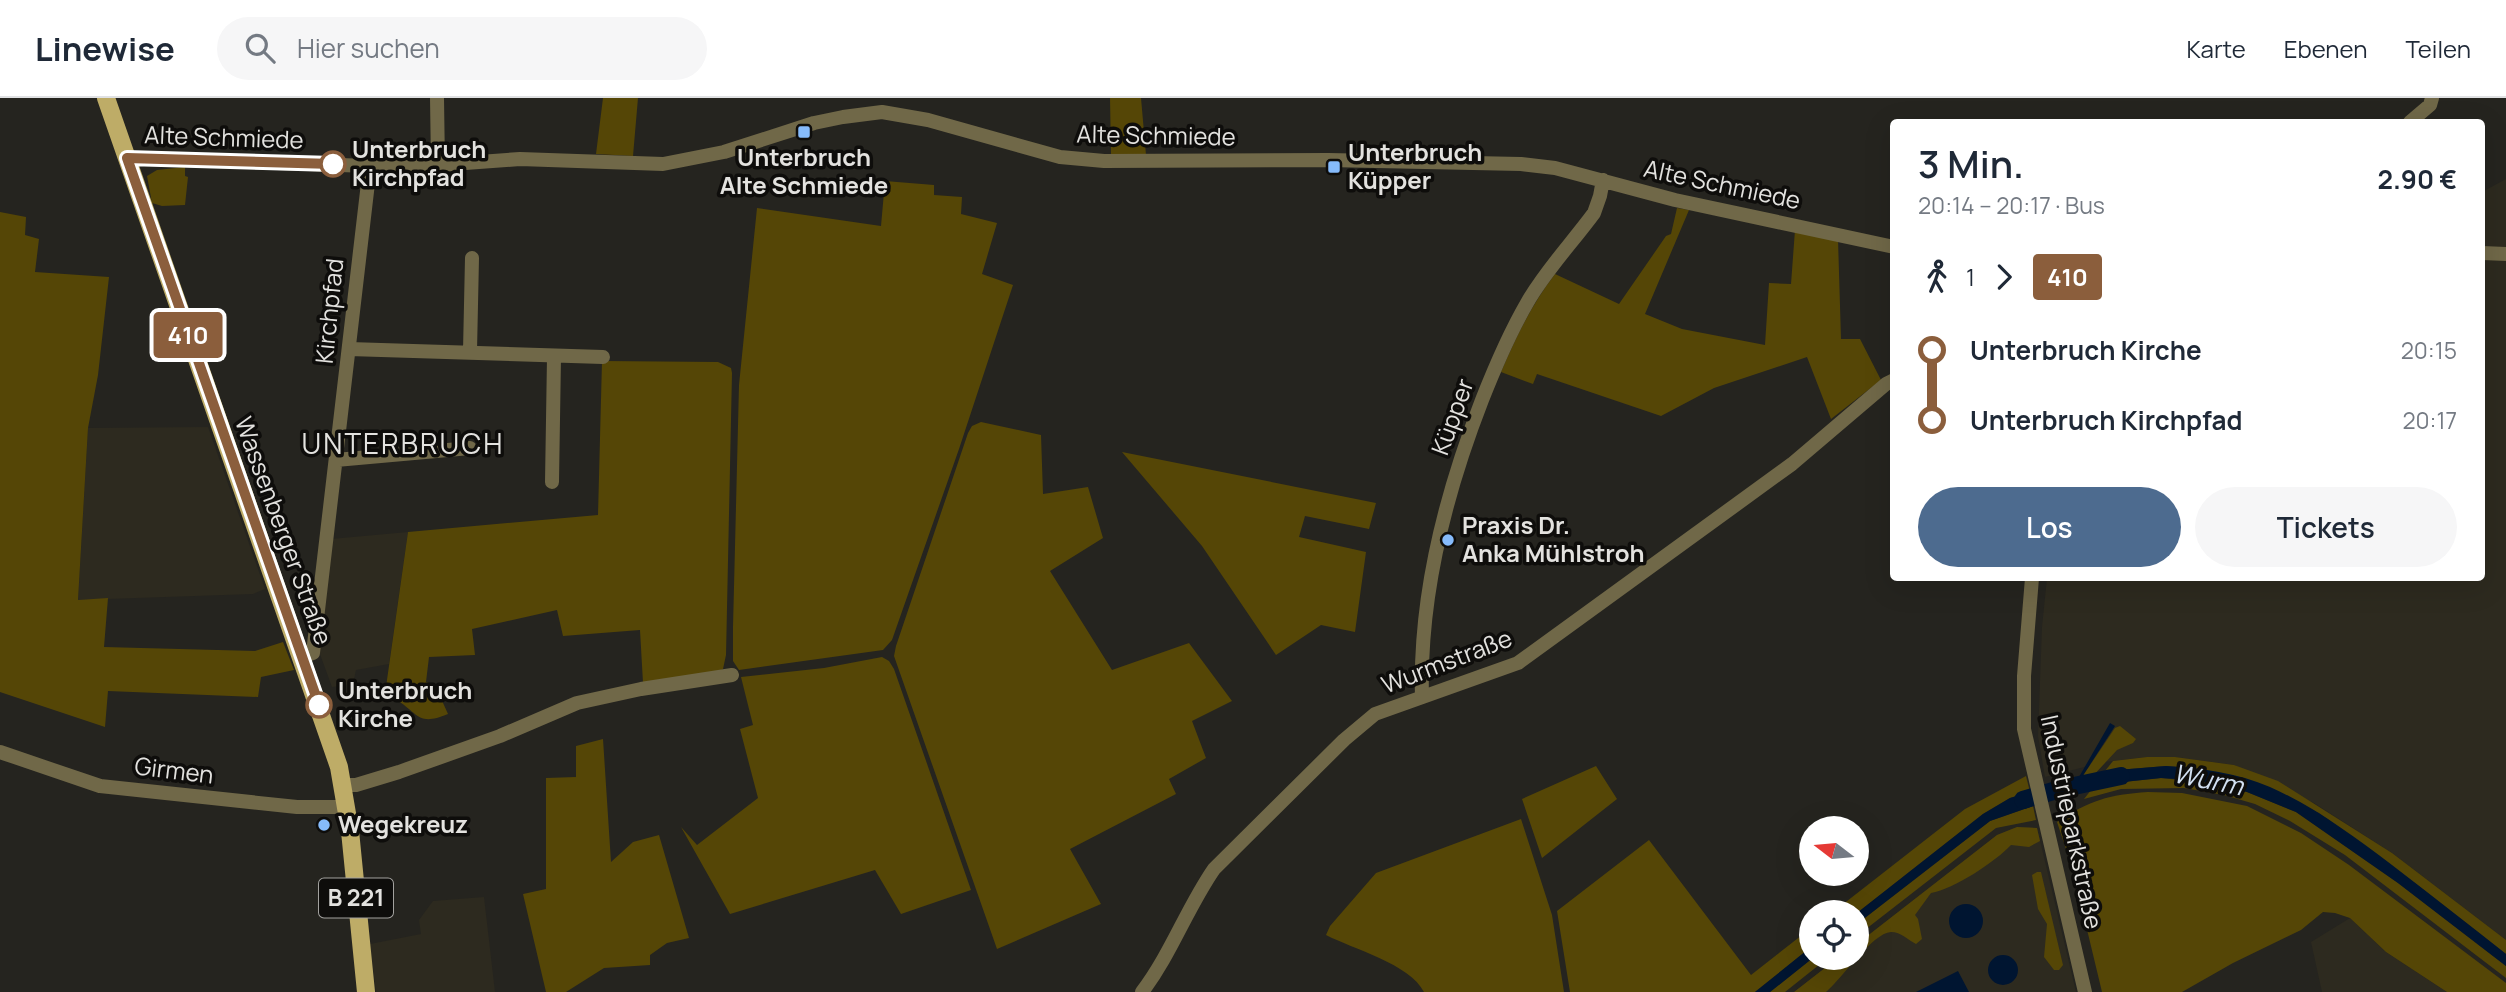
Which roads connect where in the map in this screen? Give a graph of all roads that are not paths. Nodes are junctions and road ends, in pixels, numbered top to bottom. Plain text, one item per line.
1 (106, 98) edge
2 (437, 98) edge
3 (2432, 98) edge
4 (2417, 119) edge
5 (127, 158) junction
6 (438, 165) junction
7 (370, 166) junction
8 (1603, 180) junction
9 (1890, 246) edge
10 (2485, 253) edge
11 (2506, 254) edge
12 (472, 258) dead end
13 (349, 349) junction
14 (470, 351) junction
15 (554, 356) junction
16 (603, 357) dead end
17 (1890, 382) edge
18 (470, 448) dead end
19 (336, 460) junction
20 (552, 482) dead end
21 (2032, 581) edge
22 (302, 657) junction
23 (732, 675) dead end
24 (1422, 697) junction
25 (0, 751) edge
26 (344, 785) junction
27 (347, 804) junction
28 (366, 992) edge
29 (1142, 992) edge
30 (2085, 992) edge

1 - 5 main road, Wassenberger Straße / B 221
2 - 6 street
3 - 4 street
5 - 7 street, Alte Schmiede
5 - 22 main road, Wassenberger Straße / B 221
6 - 7 street, Alte Schmiede
6 - 8 street, Alte Schmiede
7 - 13 street, Kirchpfad
8 - 9 street, Alte Schmiede
8 - 24 street, Küpper
10 - 11 street
12 - 14 street
13 - 14 street
13 - 19 street, Kirchpfad
14 - 15 street
15 - 16 street
15 - 20 street
17 - 24 street, Wurmstraße
18 - 19 street
19 - 22 street, Kirchpfad
21 - 30 street, Industrieparkstraße
22 - 26 main road, Wassenberger Straße / B 221
23 - 26 street
24 - 29 street, Wurmstraße
25 - 27 street, Girmen
26 - 27 main road, Wassenberger Straße / B 221
27 - 28 main road, Wassenberger Straße / B 221

